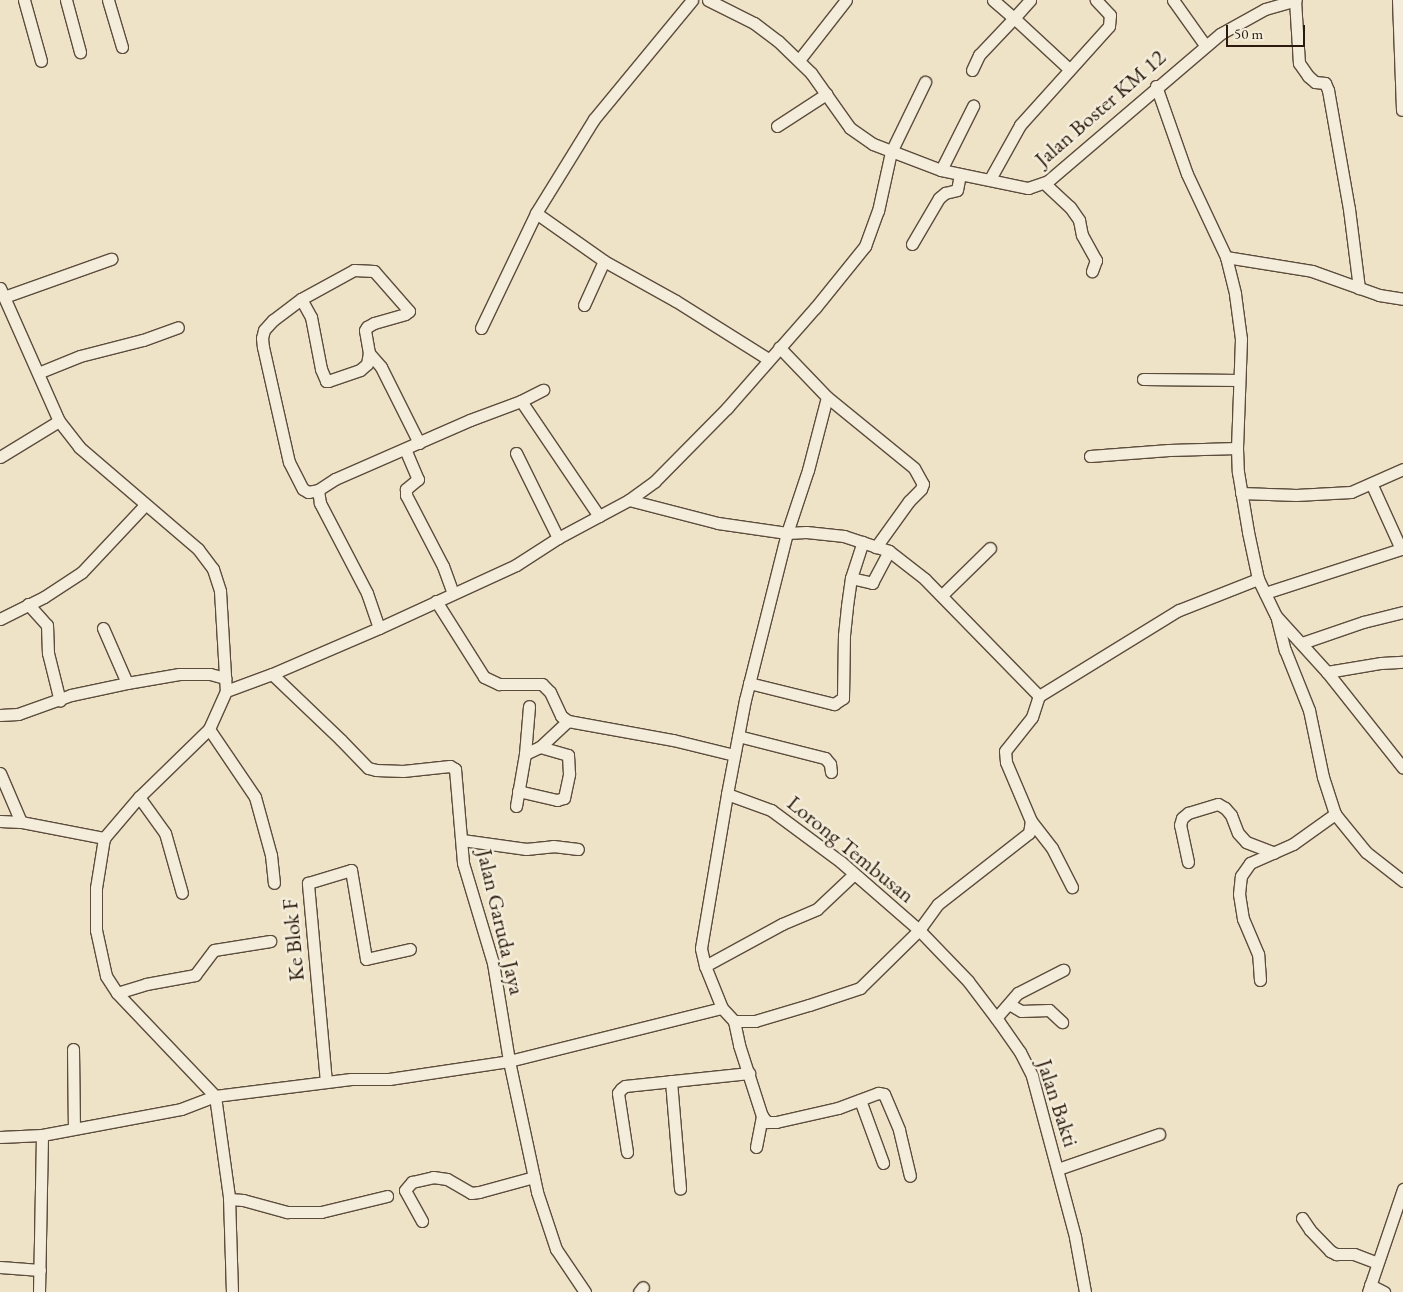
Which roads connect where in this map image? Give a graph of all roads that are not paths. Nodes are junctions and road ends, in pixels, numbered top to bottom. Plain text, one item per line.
1 (24, 0) edge
2 (66, 0) edge
3 (108, 0) edge
4 (692, 0) edge
5 (708, 0) edge
6 (846, 0) edge
7 (994, 0) edge
8 (1030, 0) edge
9 (1096, 0) edge
10 (1173, 0) edge
11 (1295, 0) edge
12 (1398, 0) edge
13 (1263, 4) edge
14 (1014, 18) junction
15 (1205, 46) junction
16 (122, 47) dead end
17 (80, 52) dead end
18 (798, 60) junction
19 (41, 61) dead end
20 (1069, 69) junction
21 (972, 70) dead end
22 (925, 82) dead end
23 (1156, 86) junction
24 (826, 94) junction
25 (973, 106) dead end
26 (1402, 110) edge
27 (777, 126) dead end
28 (891, 152) junction
29 (941, 170) junction
30 (960, 174) junction
31 (990, 180) junction
32 (1044, 183) junction
33 (536, 213) junction
34 (912, 244) dead end
35 (1226, 257) junction
36 (111, 259) dead end
37 (604, 261) junction
38 (1092, 271) dead end
39 (1359, 288) junction
40 (2, 293) edge
41 (301, 299) junction
42 (1403, 299) edge
43 (584, 305) dead end
44 (178, 327) dead end
45 (481, 328) dead end
46 (779, 347) junction
47 (369, 353) junction
48 (768, 359) junction
49 (38, 373) junction
50 (1143, 379) dead end
51 (1239, 380) junction
52 (543, 390) dead end
53 (826, 397) junction
54 (521, 401) junction
55 (60, 421) junction
56 (419, 443) junction
57 (1237, 448) junction
58 (405, 449) junction
59 (516, 453) dead end
60 (0, 456) edge
61 (1090, 456) dead end
62 (1403, 469) edge
63 (1371, 483) junction
64 (318, 490) junction
65 (1241, 493) junction
66 (629, 500) junction
67 (145, 505) junction
68 (599, 516) junction
69 (787, 533) junction
70 (558, 538) junction
71 (863, 542) junction
72 (876, 547) junction
73 (990, 548) dead end
74 (889, 551) junction
75 (851, 578) junction
76 (1258, 579) junction
77 (453, 593) junction
78 (1265, 593) junction
79 (942, 595) junction
80 (436, 601) junction
81 (28, 604) junction
82 (1403, 612) edge
83 (1276, 616) junction
84 (0, 619) edge
85 (103, 628) dead end
86 (379, 628) junction
87 (1302, 643) junction
88 (1403, 662) edge
89 (1327, 672) junction
90 (272, 674) junction
91 (225, 678) junction
92 (127, 682) junction
93 (749, 683) junction
94 (226, 691) junction
95 (1039, 696) junction
96 (60, 701) junction
97 (530, 706) dead end
98 (0, 715) edge
99 (568, 722) junction
100 (209, 729) junction
101 (738, 736) junction
102 (540, 747) junction
103 (525, 754) junction
104 (734, 755) junction
105 (1403, 768) edge
106 (830, 772) dead end
107 (0, 773) edge
108 (518, 791) junction
109 (727, 794) junction
110 (139, 797) junction
111 (516, 806) dead end
112 (1335, 814) junction
113 (0, 821) edge
114 (1031, 821) junction
115 (21, 822) junction
116 (104, 838) junction
117 (462, 840) junction
118 (578, 848) dead end
119 (1274, 853) junction
120 (1188, 862) dead end
121 (854, 874) junction
122 (1403, 881) edge
123 (274, 883) dead end
124 (1072, 887) dead end
125 (182, 893) dead end
126 (919, 930) junction
127 (270, 941) dead end
128 (410, 950) dead end
129 (705, 966) junction
130 (1063, 970) dead end
131 (1260, 980) dead end
132 (117, 993) junction
133 (1009, 1004) junction
134 (722, 1008) junction
135 (996, 1018) junction
136 (734, 1021) junction
137 (1062, 1022) dead end
138 (73, 1049) dead end
139 (510, 1060) junction
140 (749, 1073) junction
141 (326, 1082) junction
142 (671, 1082) junction
143 (216, 1096) junction
144 (860, 1100) junction
145 (762, 1116) junction
146 (74, 1128) junction
147 (1159, 1134) dead end
148 (42, 1135) junction
149 (0, 1138) edge
150 (756, 1147) dead end
151 (627, 1152) dead end
152 (883, 1163) dead end
153 (1058, 1169) junction
154 (910, 1176) dead end
155 (534, 1177) junction
156 (680, 1189) dead end
157 (1403, 1189) edge
158 (387, 1196) dead end
159 (229, 1199) junction
160 (1302, 1218) dead end
161 (422, 1221) dead end
162 (1377, 1263) junction
163 (0, 1267) edge
164 (40, 1270) junction
165 (1369, 1289) edge
166 (39, 1292) edge
167 (232, 1292) edge
168 (585, 1292) edge
169 (1085, 1292) edge
170 (1384, 1292) edge

1 - 19 street
2 - 17 street
3 - 16 street
4 - 33 street
5 - 18 street, Jalan Boster KM 12
6 - 18 street
7 - 14 street
8 - 14 street
9 - 20 street
10 - 15 street
11 - 13 street, Jalan Boster KM 12
11 - 39 street
12 - 26 street
13 - 15 street, Jalan Boster KM 12
14 - 20 street
14 - 21 street
15 - 23 street, Jalan Boster KM 12
18 - 24 street, Jalan Boster KM 12
20 - 31 street
22 - 28 street
23 - 32 street, Jalan Boster KM 12
23 - 35 street
24 - 27 street
24 - 28 street, Jalan Boster KM 12
25 - 29 street
28 - 29 street, Jalan Boster KM 12
28 - 46 street
29 - 30 street, Jalan Boster KM 12
30 - 31 street, Jalan Boster KM 12
30 - 34 street
31 - 32 street, Jalan Boster KM 12
32 - 38 street
33 - 37 street
33 - 45 street
35 - 39 street
35 - 51 street
36 - 40 street
37 - 43 street
37 - 48 street
39 - 42 street
40 - 49 street
41 - 47 street
41 - 47 street
41 - 64 street
44 - 49 street
46 - 48 street
46 - 53 street
47 - 56 street
48 - 66 street
49 - 55 street
50 - 51 street
51 - 57 street
52 - 54 street
53 - 69 street
53 - 72 street
54 - 56 street
54 - 68 street
55 - 60 street
55 - 67 street
56 - 58 street
57 - 61 street
57 - 65 street
58 - 64 street
58 - 77 street
59 - 70 street
62 - 63 street
63 - 65 street
63 - 78 street
64 - 86 street
65 - 76 street
66 - 68 street
66 - 69 street
67 - 81 street
67 - 91 street
68 - 70 street
69 - 71 street
69 - 93 street
70 - 77 street
71 - 72 street
71 - 75 street
72 - 74 street
73 - 79 street
74 - 75 street
74 - 79 street
75 - 93 street
76 - 78 street
76 - 95 street
77 - 80 street
78 - 83 street
79 - 95 street
80 - 86 street
80 - 99 street
81 - 84 street
81 - 96 street
82 - 87 street
83 - 87 street
83 - 112 street
85 - 92 street
86 - 90 street
87 - 89 street
88 - 89 street
89 - 105 street
90 - 94 street
90 - 117 street, Jalan Garuda Jaya
91 - 92 street
91 - 94 street
92 - 96 street
93 - 101 street
94 - 100 street
95 - 114 street
96 - 98 street
97 - 103 street
99 - 102 street
99 - 104 street
100 - 110 street
100 - 123 street
101 - 104 street
101 - 106 street
102 - 103 street
102 - 108 street
103 - 108 street
104 - 109 street
107 - 115 street
108 - 111 street
109 - 121 street, Lorong Tembusan
109 - 129 street
110 - 116 street
110 - 125 street
112 - 119 street
112 - 122 street
113 - 115 street
114 - 124 street
114 - 126 street
115 - 116 street
116 - 132 street
117 - 118 street
117 - 139 street, Jalan Garuda Jaya
119 - 120 street
119 - 131 street
121 - 126 street, Lorong Tembusan
121 - 129 street
126 - 135 street, Jalan Bakti
126 - 136 street
127 - 132 street
128 - 141 street, Ke Blok F
129 - 134 street
130 - 133 street
132 - 143 street
133 - 135 street
133 - 137 street
134 - 136 street
134 - 139 street
135 - 153 street, Jalan Bakti
136 - 140 street
138 - 146 street
139 - 141 street
139 - 155 street, Jalan Garuda Jaya
140 - 142 street
140 - 145 street
141 - 143 street
142 - 151 street
142 - 156 street
143 - 146 street
143 - 159 street
144 - 145 street
144 - 152 street
144 - 154 street
145 - 150 street
146 - 148 street
147 - 153 street
148 - 149 street
148 - 164 street
153 - 169 street, Jalan Bakti
155 - 161 street
155 - 168 street, Jalan Garuda Jaya
157 - 162 street
158 - 159 street
159 - 167 street
160 - 162 street
162 - 165 street
163 - 164 street
164 - 166 street
165 - 170 street

